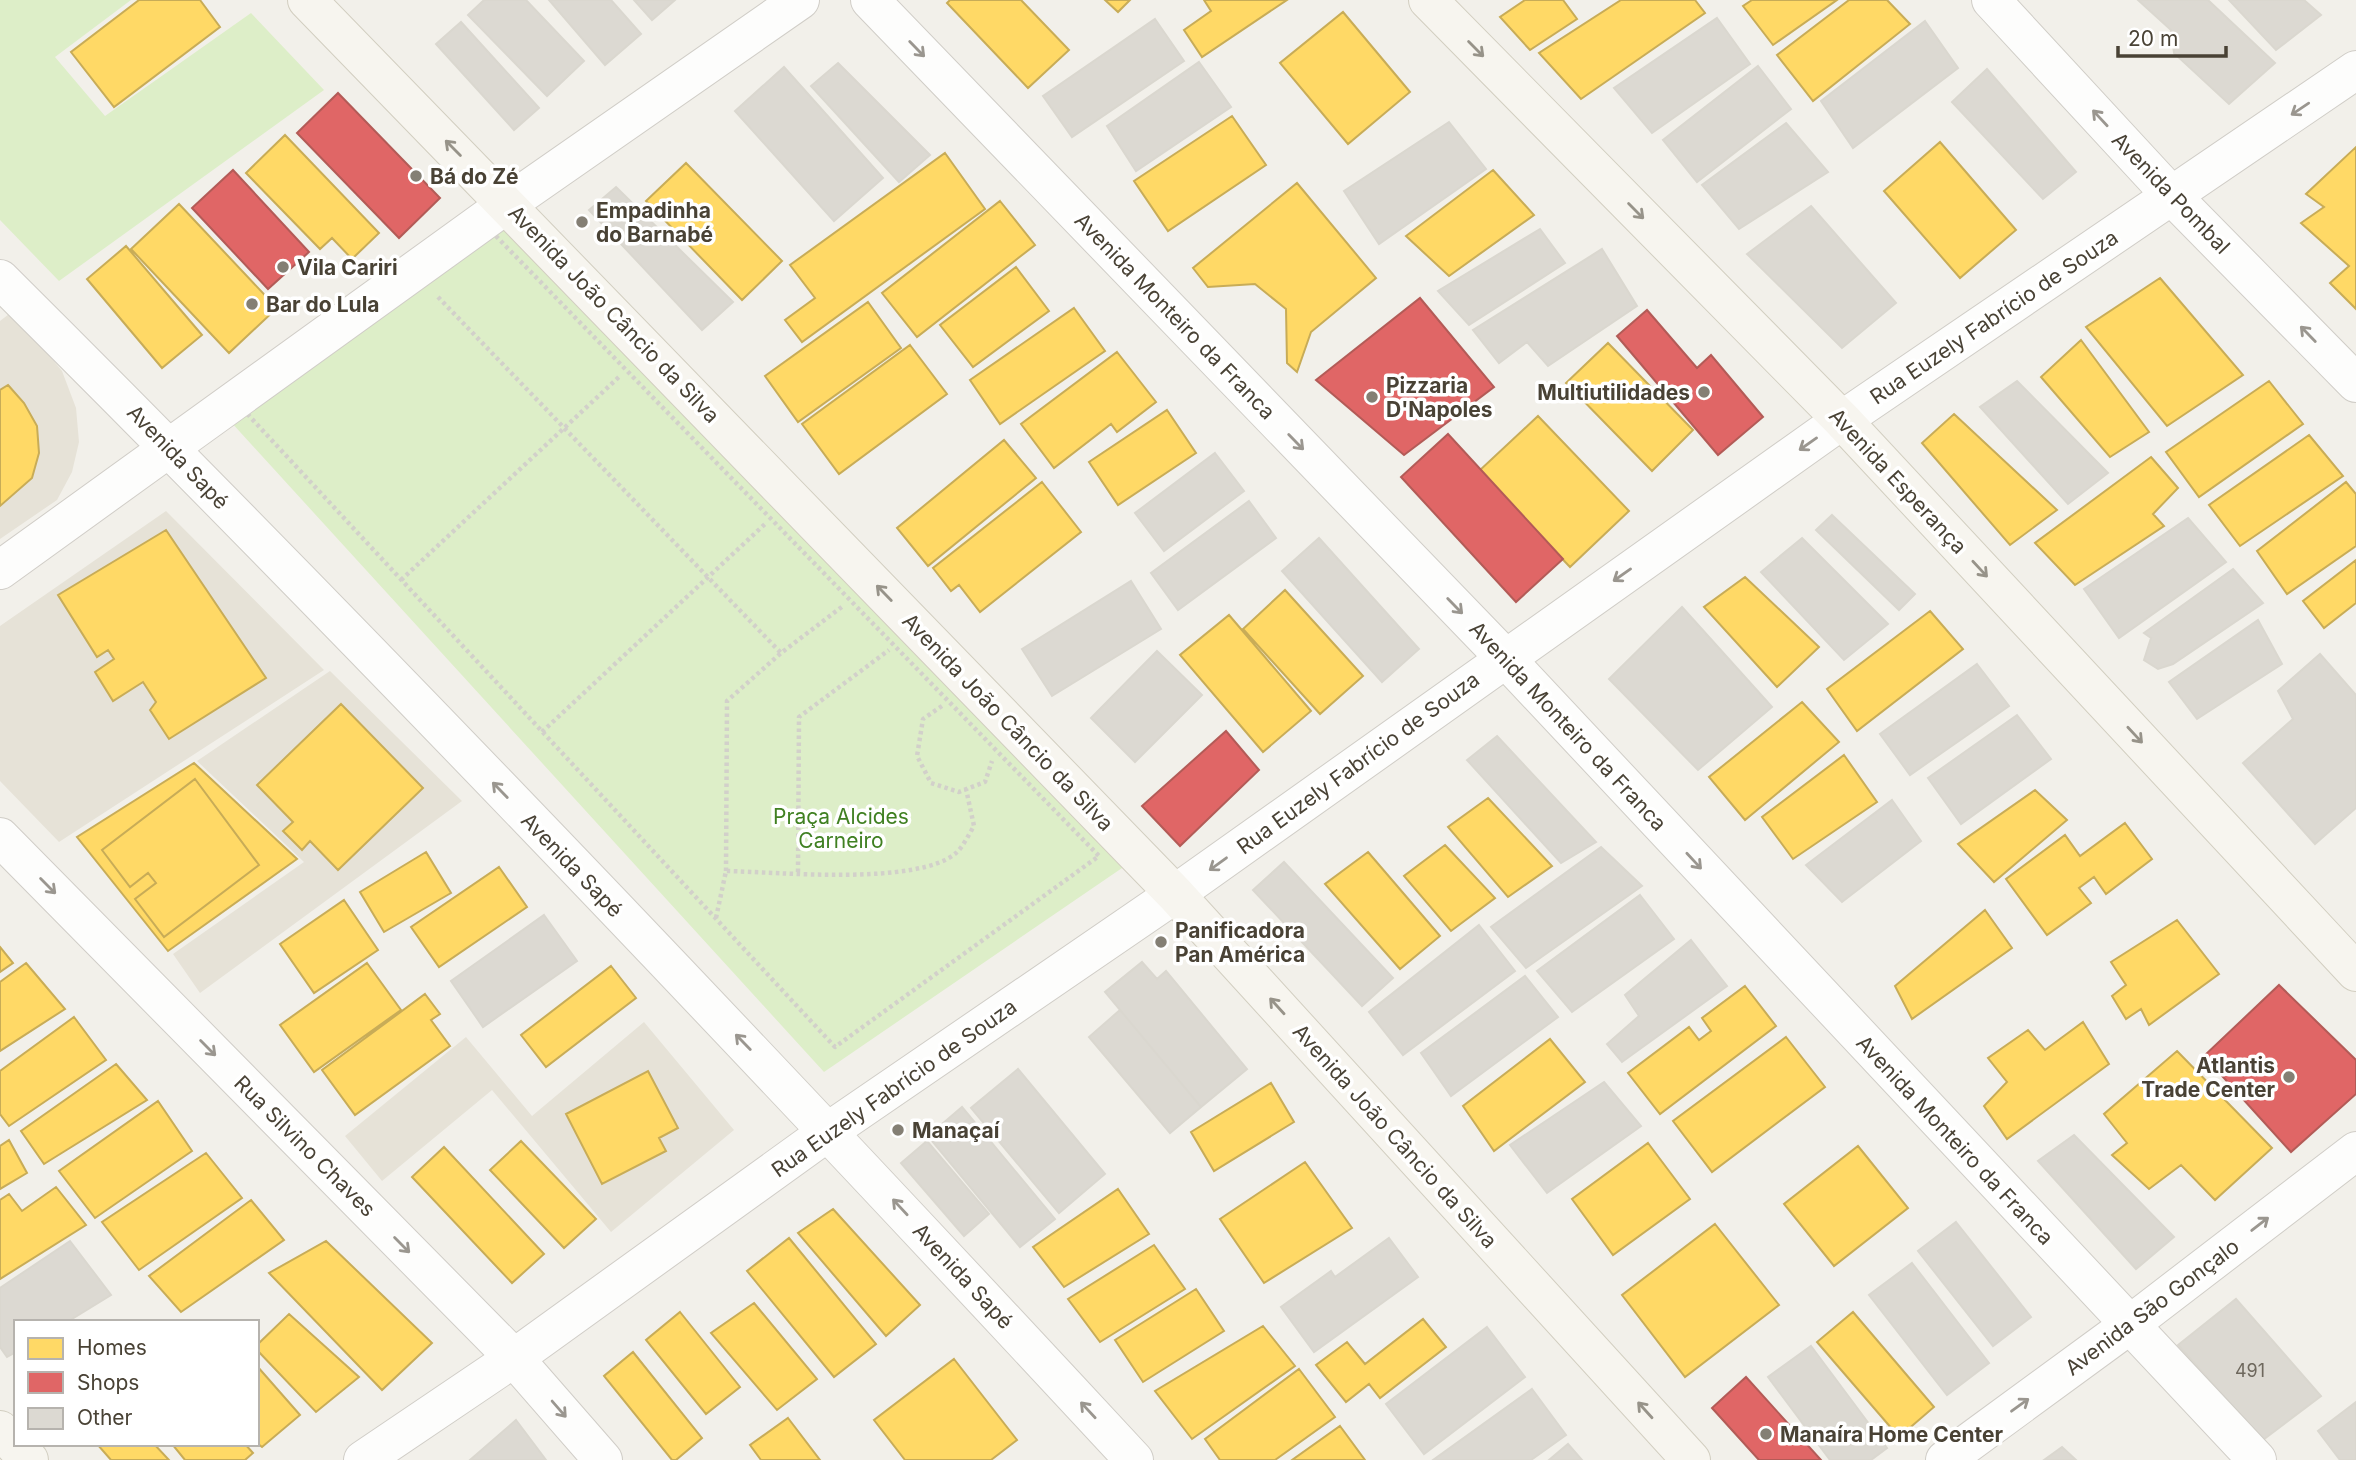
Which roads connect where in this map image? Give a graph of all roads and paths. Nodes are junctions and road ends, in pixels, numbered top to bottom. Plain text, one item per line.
1 (307, 0) edge
2 (800, 0) edge
3 (870, 0) edge
4 (1428, 0) edge
5 (1991, 0) edge
6 (2356, 70) edge
7 (2172, 196) junction
8 (507, 204) junction
9 (418, 276) junction
10 (0, 279) edge
11 (428, 286) dead end
12 (438, 296) dead end
13 (626, 371) junction
14 (2356, 383) edge
15 (1842, 420) junction
16 (562, 427) junction
17 (170, 448) junction
18 (771, 519) junction
19 (0, 570) edge
20 (401, 580) junction
21 (708, 580) junction
22 (851, 600) junction
23 (895, 646) junction
24 (781, 653) junction
25 (1505, 658) junction
26 (949, 702) junction
27 (542, 732) junction
28 (996, 750) junction
29 (966, 789) junction
30 (0, 837) edge
31 (726, 872) junction
32 (798, 872) junction
33 (1175, 894) junction
34 (716, 918) junction
35 (2356, 972) edge
36 (829, 1131) junction
37 (2356, 1151) edge
38 (2128, 1326) junction
39 (514, 1359) junction
40 (0, 1430) edge
41 (14, 1444) edge
42 (15, 1446) edge
43 (29, 1460) edge
44 (363, 1460) edge
45 (603, 1460) edge
46 (1134, 1460) edge
47 (1691, 1460) edge
48 (1945, 1460) edge
49 (2257, 1460) edge

8 -> 1 main road, Avenida João Câncio da Silva
2 - 8 street
3 -> 25 street, Avenida Monteiro da Franca
4 -> 15 main road, Avenida Esperança
7 -> 5 street, Avenida Pombal
6 -> 7 street, Rua Euzely Fabrício de Souza
14 -> 7 street, Avenida Pombal
7 - 15 street, Rua Euzely Fabrício de Souza
8 - 17 street
33 -> 8 main road, Avenida João Câncio da Silva
9 - 11 path
9 - 13 path
9 - 20 path
10 - 17 street, Avenida Sapé
12 - 16 path
13 - 16 path
13 - 18 path
15 -> 25 street, Rua Euzely Fabrício de Souza
15 -> 35 main road, Avenida Esperança
16 - 20 path
16 - 21 path
17 - 19 street
36 -> 17 street, Avenida Sapé
18 - 21 path
18 - 22 path
20 - 27 path
21 - 24 path
21 - 27 path
22 - 23 path
22 - 24 path
23 - 26 path
23 - 32 path
24 - 31 path
25 -> 33 street, Rua Euzely Fabrício de Souza
25 -> 38 street, Avenida Monteiro da Franca
26 - 28 path
26 - 29 path
27 - 34 path
28 - 29 path
28 - 34 path
29 - 32 path
30 -> 39 street, Rua Silvino Chaves
31 - 32 path
31 - 34 path
33 - 36 street, Rua Euzely Fabrício de Souza
47 -> 33 main road, Avenida João Câncio da Silva
36 - 39 street, Rua Euzely Fabrício de Souza
46 -> 36 street, Avenida Sapé
38 -> 37 street, Avenida São Gonçalo
48 -> 38 street, Avenida São Gonçalo
38 - 49 street, Avenida Monteiro da Franca
39 - 44 street, Rua Euzely Fabrício de Souza
39 -> 45 street, Rua Silvino Chaves
40 - 41 main road
42 - 43 main road

